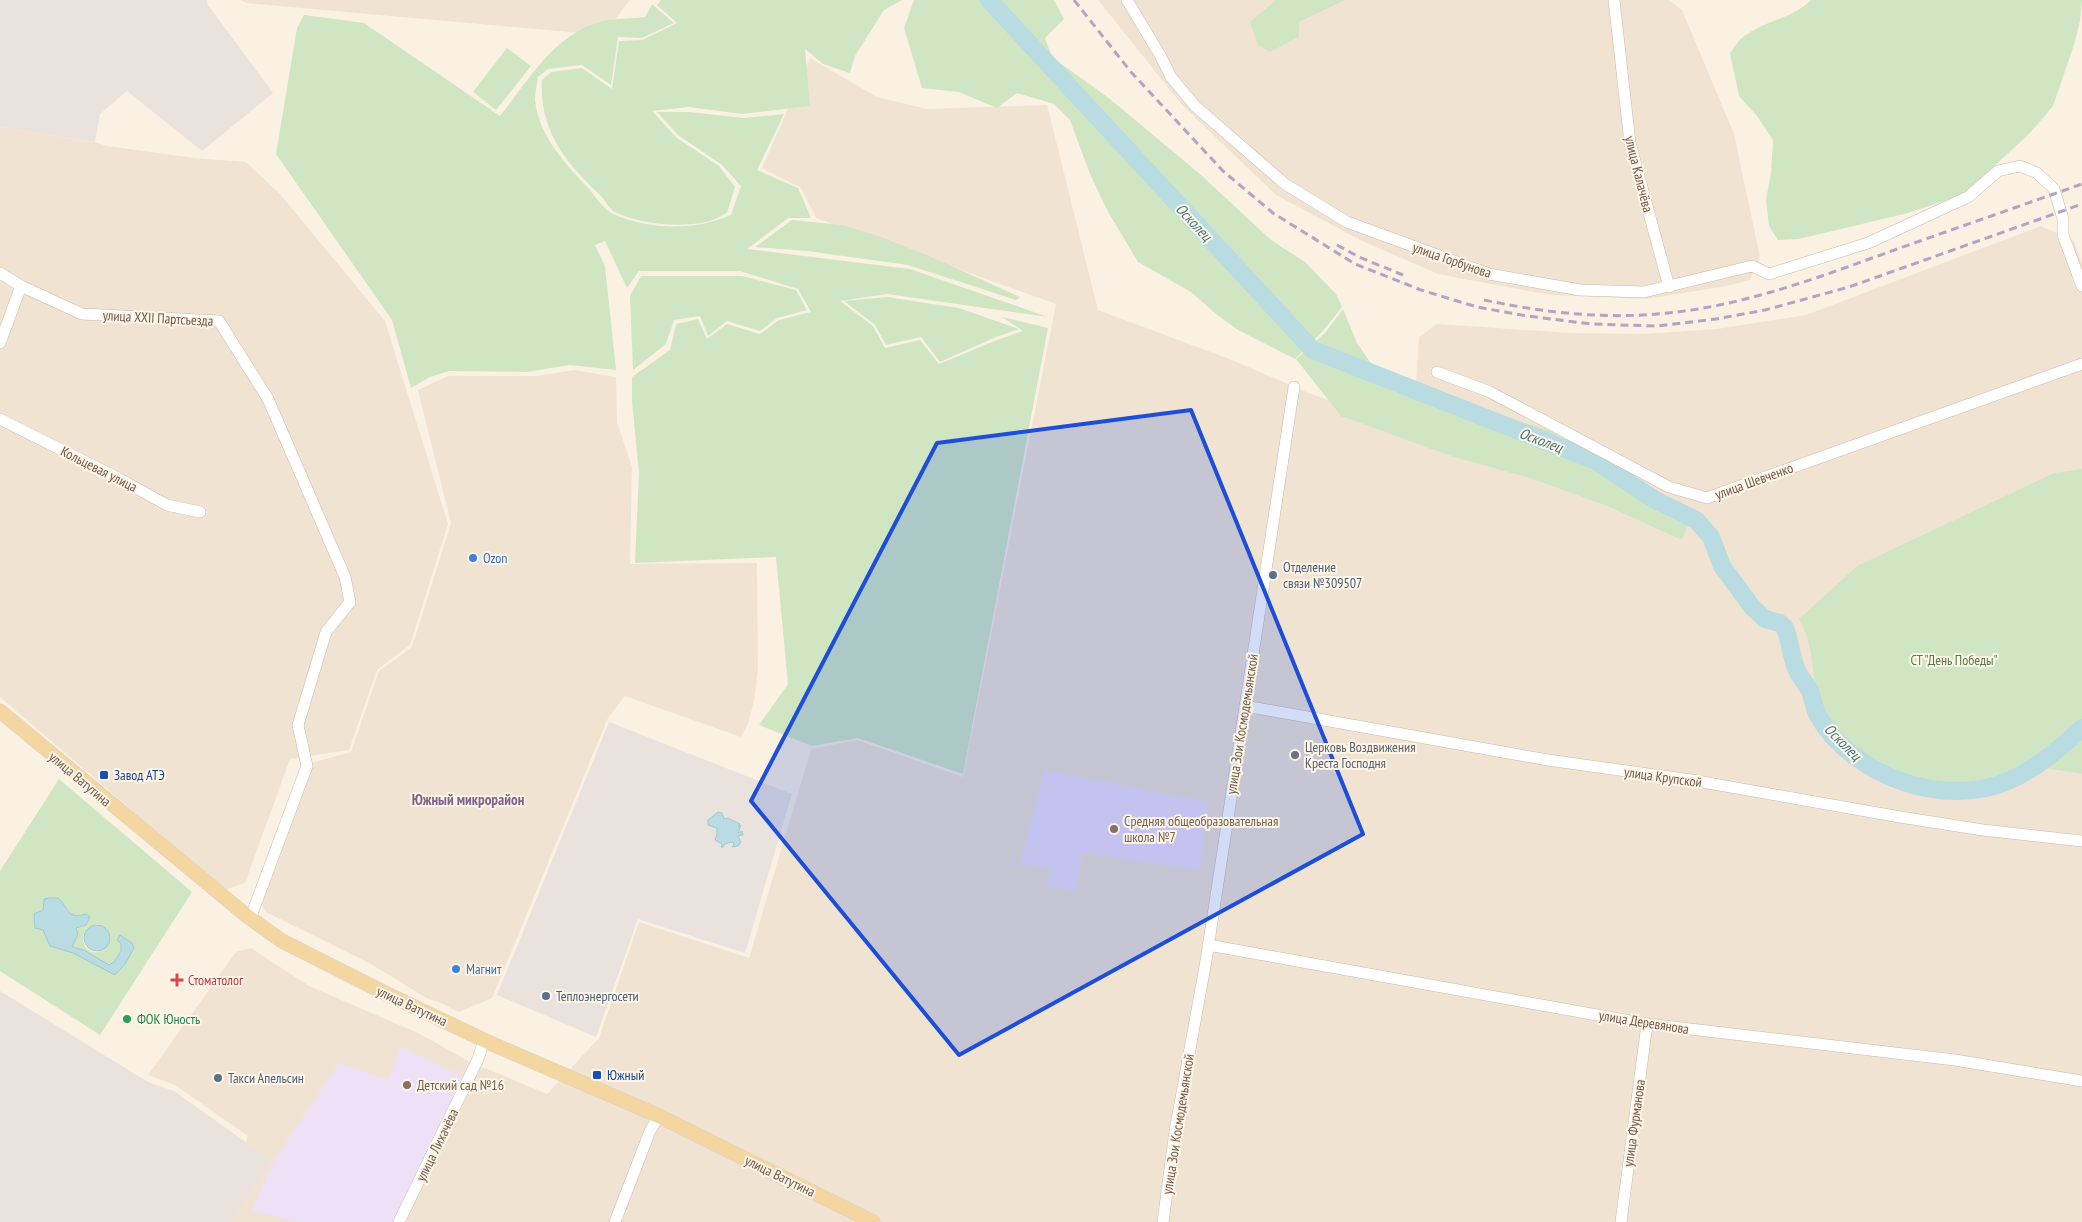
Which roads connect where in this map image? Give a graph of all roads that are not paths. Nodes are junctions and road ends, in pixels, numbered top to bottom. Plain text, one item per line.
1 (1127, 0) edge
2 (1614, 0) edge
3 (0, 273) edge
4 (21, 286) junction
5 (2082, 286) edge
6 (1669, 287) junction
7 (0, 343) edge
8 (2082, 364) edge
9 (1436, 372) dead end
10 (1294, 387) dead end
11 (0, 419) edge
12 (200, 512) dead end
13 (1245, 706) junction
14 (0, 712) edge
15 (2082, 841) edge
16 (250, 918) junction
17 (1208, 945) junction
18 (1648, 1024) junction
19 (484, 1040) junction
20 (2082, 1080) edge
21 (659, 1116) junction
22 (399, 1222) edge
23 (615, 1222) edge
24 (873, 1222) edge
25 (1163, 1222) edge
26 (1621, 1222) edge

1 - 6 street, улица Горбунова
2 - 6 street, улица Калачёва
3 - 4 street, улица XXII Партсъезда
4 - 7 street
4 - 16 street, улица XXII Партсъезда
5 - 6 street, улица Горбунова
8 - 9 street, улица Шевченко
10 - 13 street, улица Зои Космодемьянской
11 - 12 street, Кольцевая улица
13 - 15 street, улица Крупской
13 - 17 street, улица Зои Космодемьянской
14 - 16 main road, улица Ватутина
16 - 19 main road, улица Ватутина
17 - 18 street, улица Деревянова
17 - 25 street, улица Зои Космодемьянской
18 - 20 street, улица Деревянова
18 - 26 street, улица Фурманова
19 - 21 main road, улица Ватутина
19 - 22 street, улица Лихачёва
21 - 23 street
21 - 24 main road, улица Ватутина

